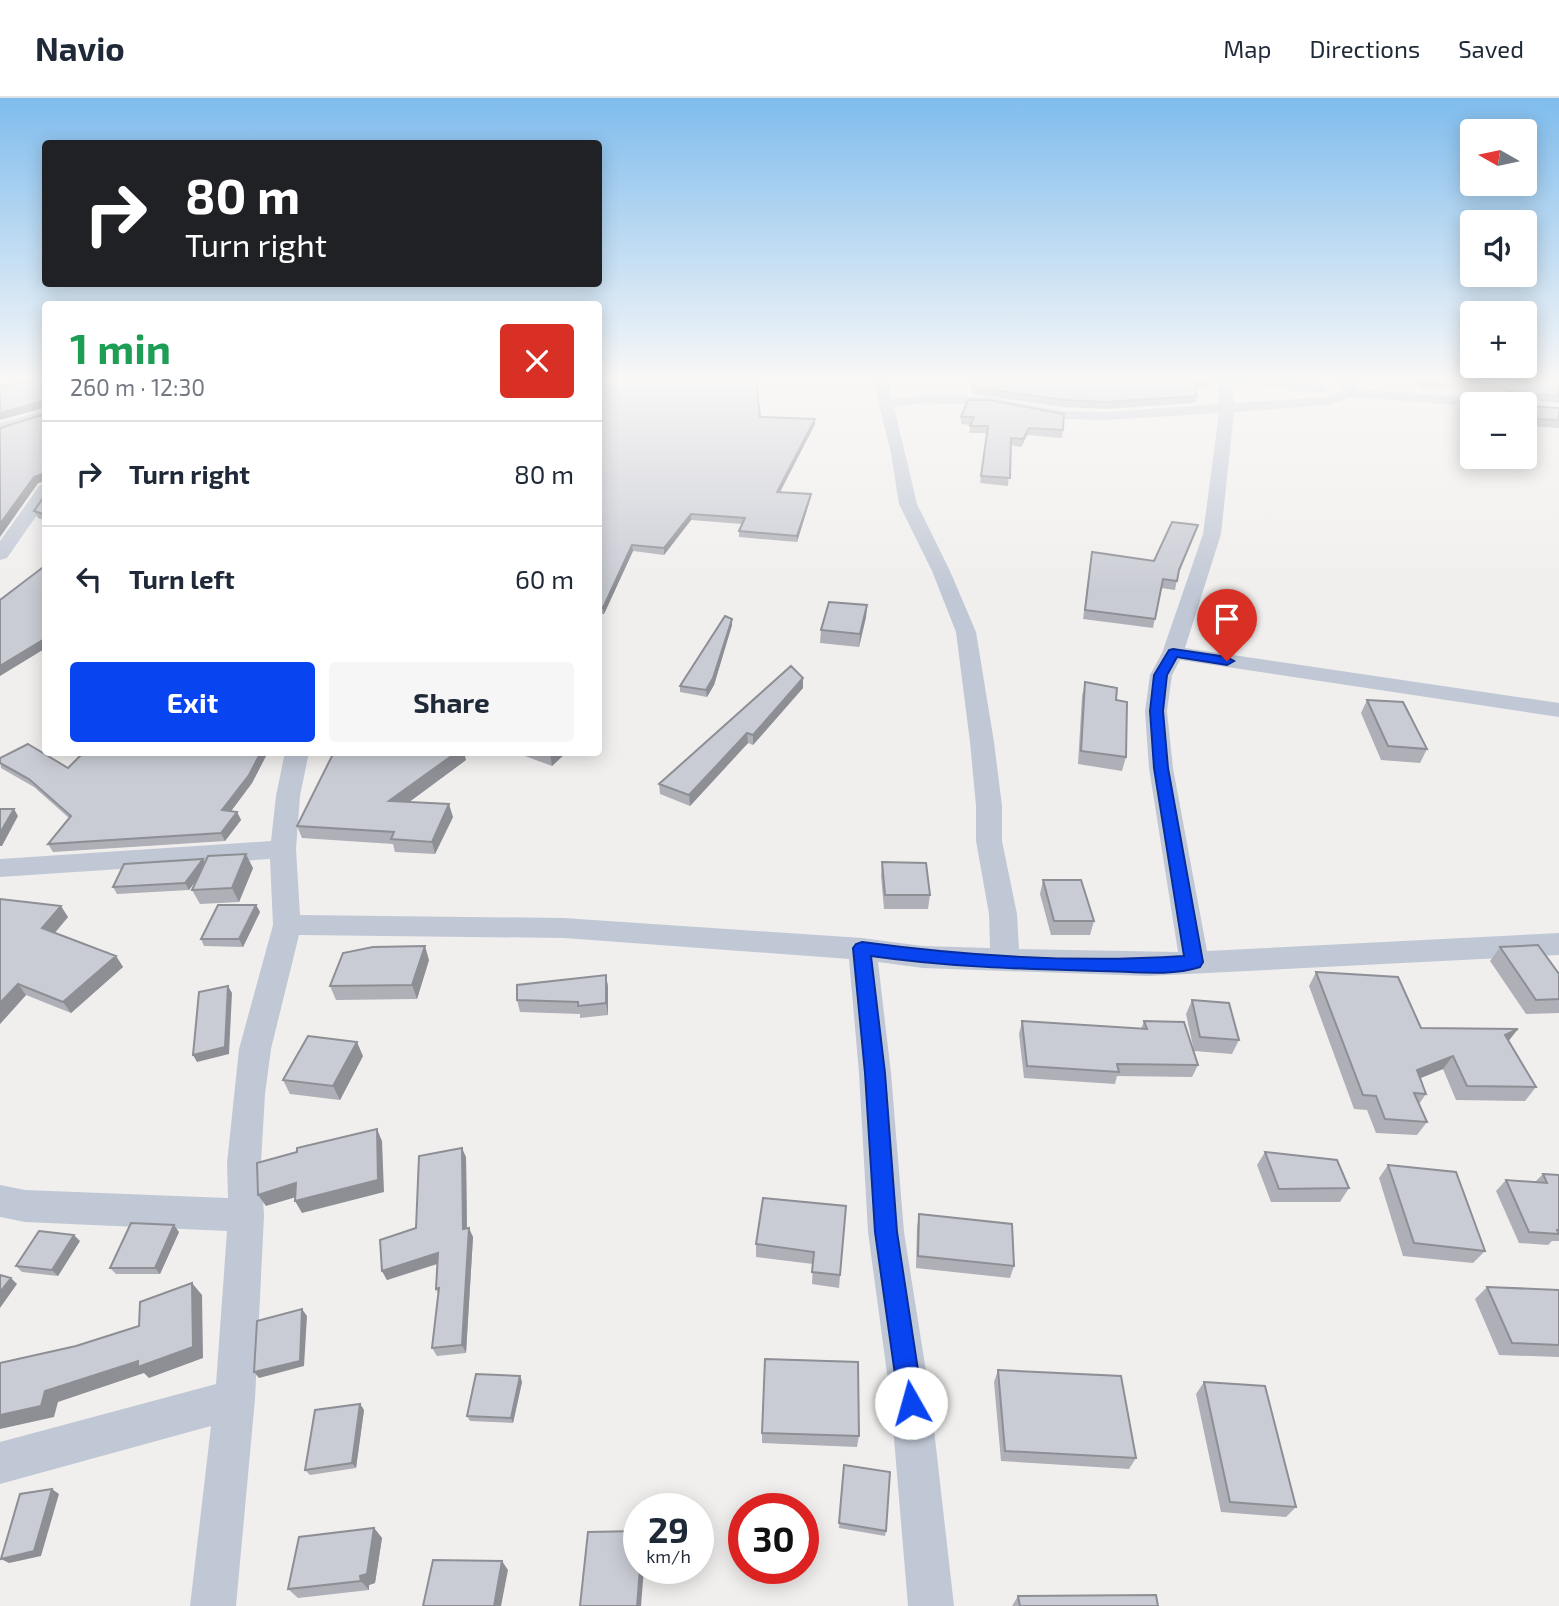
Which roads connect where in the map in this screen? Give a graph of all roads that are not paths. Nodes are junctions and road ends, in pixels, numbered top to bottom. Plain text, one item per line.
1 (898, 450) edge
2 (1222, 450) edge
3 (42, 495) edge
4 (0, 554) edge
5 (1173, 653) junction
6 (1559, 710) edge
7 (296, 756) edge
8 (283, 849) junction
9 (0, 868) edge
10 (286, 925) junction
11 (1559, 944) edge
12 (862, 948) junction
13 (1005, 961) junction
14 (1194, 962) junction
15 (0, 1201) edge
16 (246, 1216) junction
17 (236, 1399) junction
18 (0, 1463) edge
19 (213, 1606) edge
20 (931, 1606) edge

1 - 13 street
2 - 5 street
3 - 4 street
5 - 6 street
5 - 14 street
7 - 8 street
8 - 9 street
8 - 10 street
10 - 12 street
10 - 16 street
11 - 14 street
12 - 13 street
12 - 20 street
13 - 14 street
15 - 16 street
16 - 17 street
17 - 18 street
17 - 19 street

